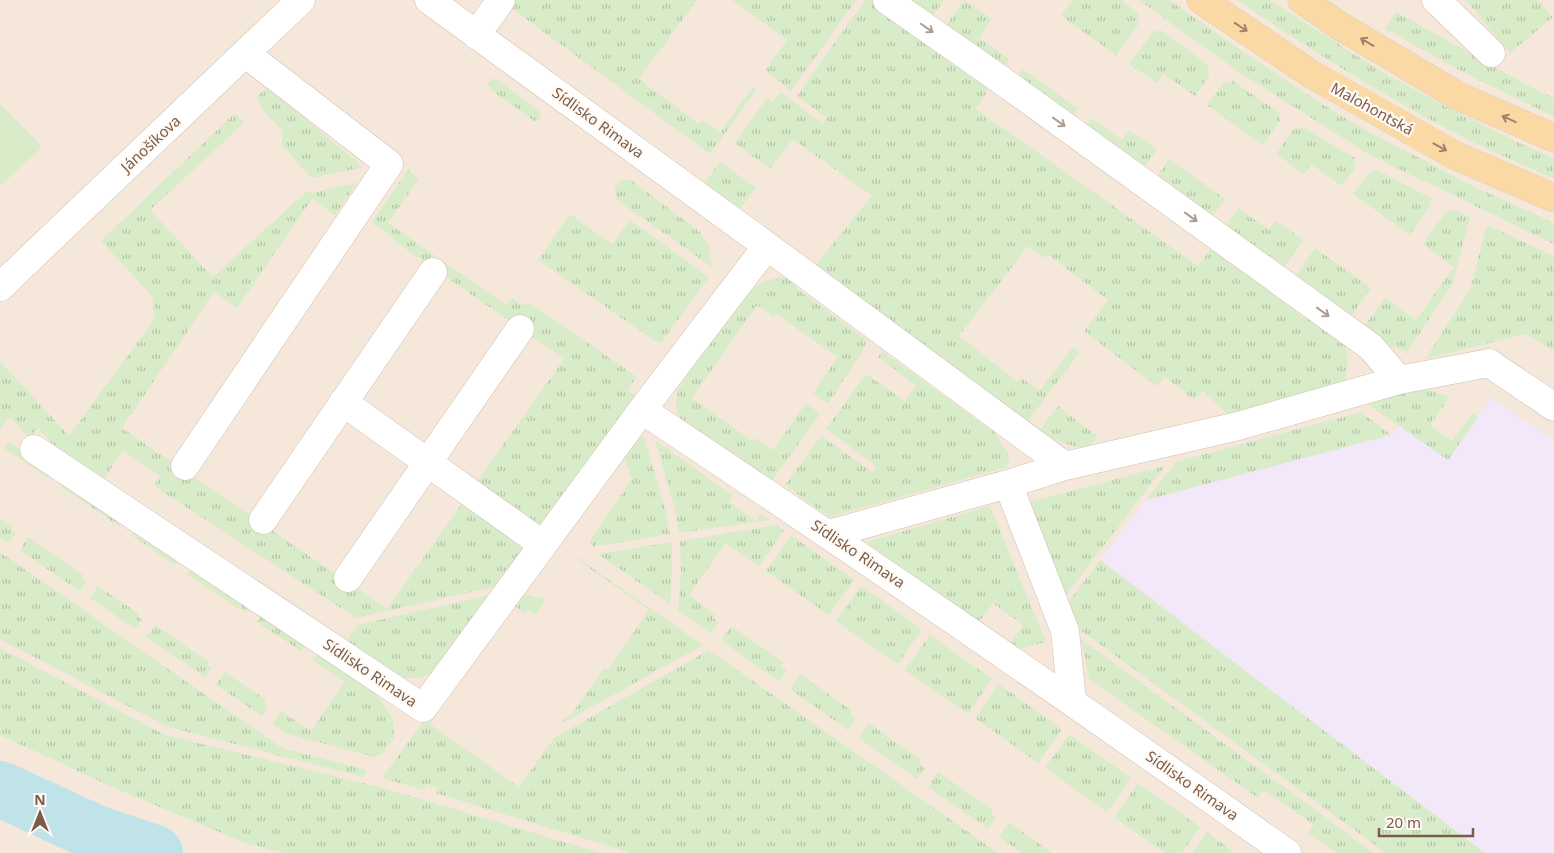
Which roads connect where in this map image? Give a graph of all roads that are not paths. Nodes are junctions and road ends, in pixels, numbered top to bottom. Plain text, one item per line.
1 (301, 0) edge
2 (429, 0) edge
3 (501, 0) edge
4 (887, 0) edge
5 (1201, 0) edge
6 (1302, 0) edge
7 (1436, 0) edge
8 (476, 35) junction
9 (1491, 53) dead end
10 (246, 54) junction
11 (1554, 138) edge
12 (1554, 198) edge
13 (767, 246) junction
14 (433, 272) dead end
15 (0, 287) edge
16 (520, 329) dead end
17 (1399, 380) junction
18 (343, 402) junction
19 (1554, 407) edge
20 (642, 410) junction
21 (34, 449) dead end
22 (428, 462) junction
23 (184, 466) dead end
24 (1065, 466) junction
25 (1008, 484) junction
26 (263, 520) dead end
27 (829, 534) junction
28 (542, 544) junction
29 (348, 578) dead end
30 (1072, 701) junction
31 (1287, 853) edge

1 - 10 street, Jánošíkova
2 - 8 street, Sídlisko Rimava
3 - 8 street
4 -> 17 street
5 -> 12 main road, Malohontská
11 -> 6 main road
7 - 9 street
8 - 13 street, Sídlisko Rimava
10 - 15 street, Jánošíkova
10 - 23 street
13 - 20 street, Sídlisko Rimava
13 - 24 street, Sídlisko Rimava
14 - 18 street
16 - 22 street
17 - 19 street
17 - 24 street
18 - 22 street
18 - 26 street
20 - 27 street, Sídlisko Rimava
20 - 28 street, Sídlisko Rimava
21 - 28 street, Sídlisko Rimava
22 - 28 street
22 - 29 street
24 - 25 street
25 - 27 street
25 - 30 street
27 - 30 street, Sídlisko Rimava
30 - 31 street, Sídlisko Rimava

